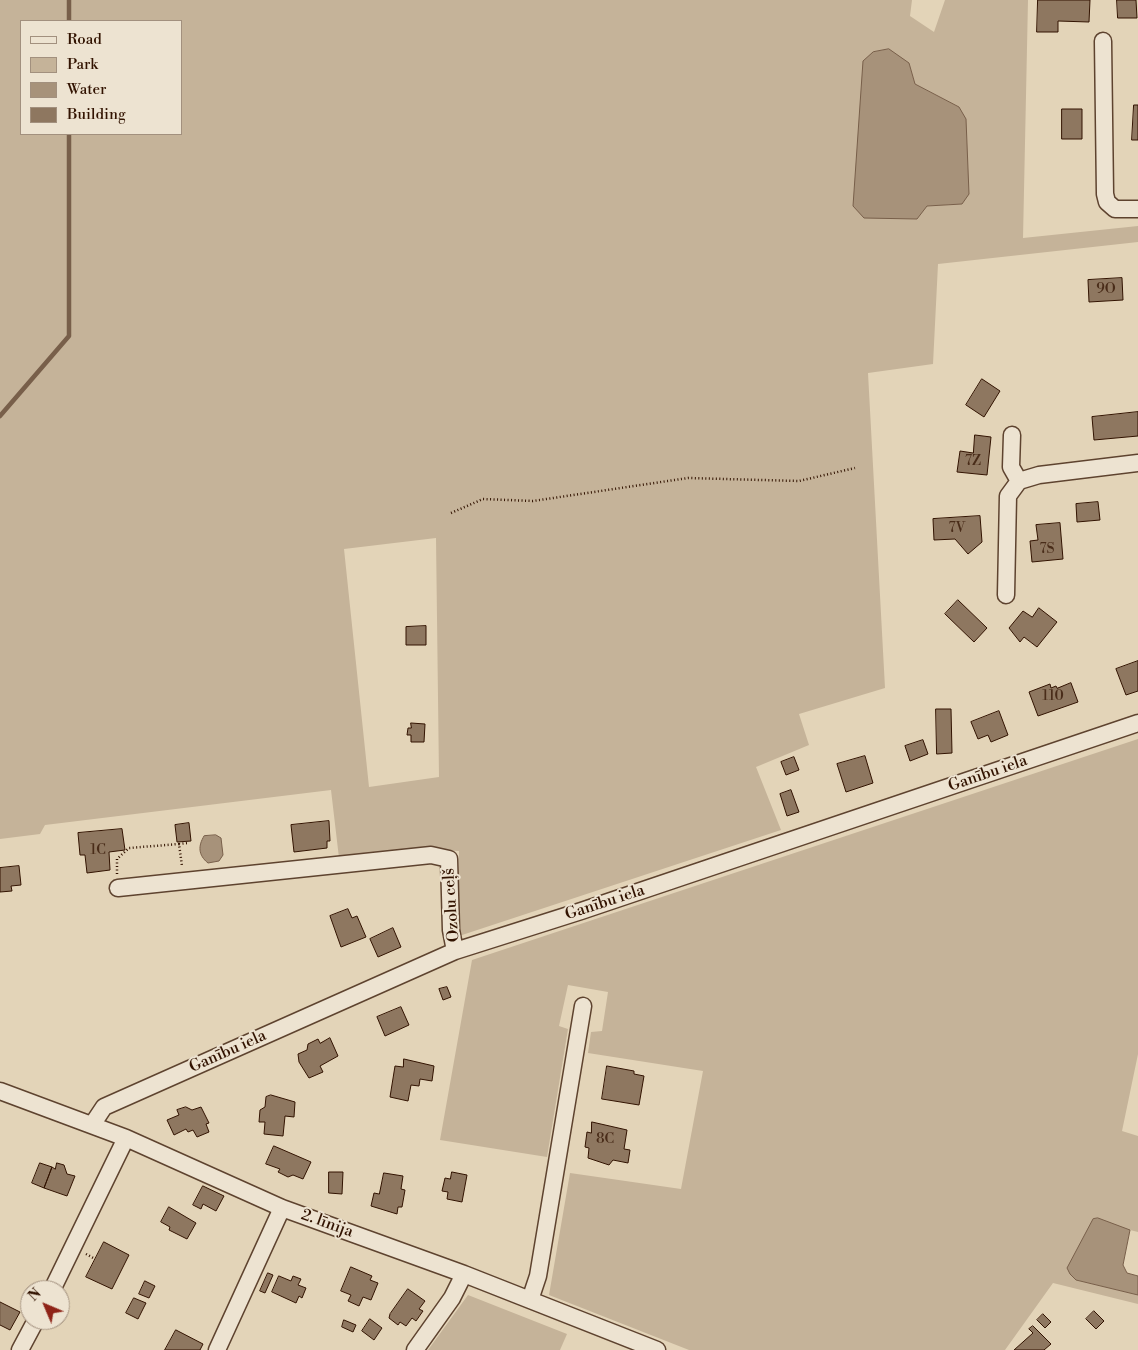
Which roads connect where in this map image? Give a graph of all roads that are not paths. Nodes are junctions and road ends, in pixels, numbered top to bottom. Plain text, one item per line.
1 (1103, 41) dead end
2 (1138, 209) edge
3 (1012, 435) dead end
4 (1138, 463) edge
5 (1019, 481) junction
6 (1006, 596) dead end
7 (1138, 724) edge
8 (118, 888) road end
9 (454, 951) junction
10 (583, 1006) dead end
11 (0, 1091) edge
12 (92, 1125) junction
13 (126, 1138) junction
14 (282, 1208) junction
15 (464, 1274) junction
16 (57, 1280) edge
17 (530, 1300) junction
18 (31, 1330) edge
19 (20, 1350) edge
20 (217, 1350) edge
21 (415, 1350) edge
22 (657, 1350) edge

1 - 2 street
3 - 5 street
4 - 5 street
5 - 6 street
7 - 9 street, Ganību iela
8 - 9 street, Ozolu ceļš
9 - 12 street, Ganību iela
10 - 17 street
11 - 12 street, 2. līnija
12 - 13 street, 2. līnija
13 - 14 street, 2. līnija
13 - 16 street
14 - 15 street, 2. līnija
14 - 20 street
15 - 17 street, 2. līnija
15 - 21 street
17 - 22 street, 2. līnija
18 - 19 street

